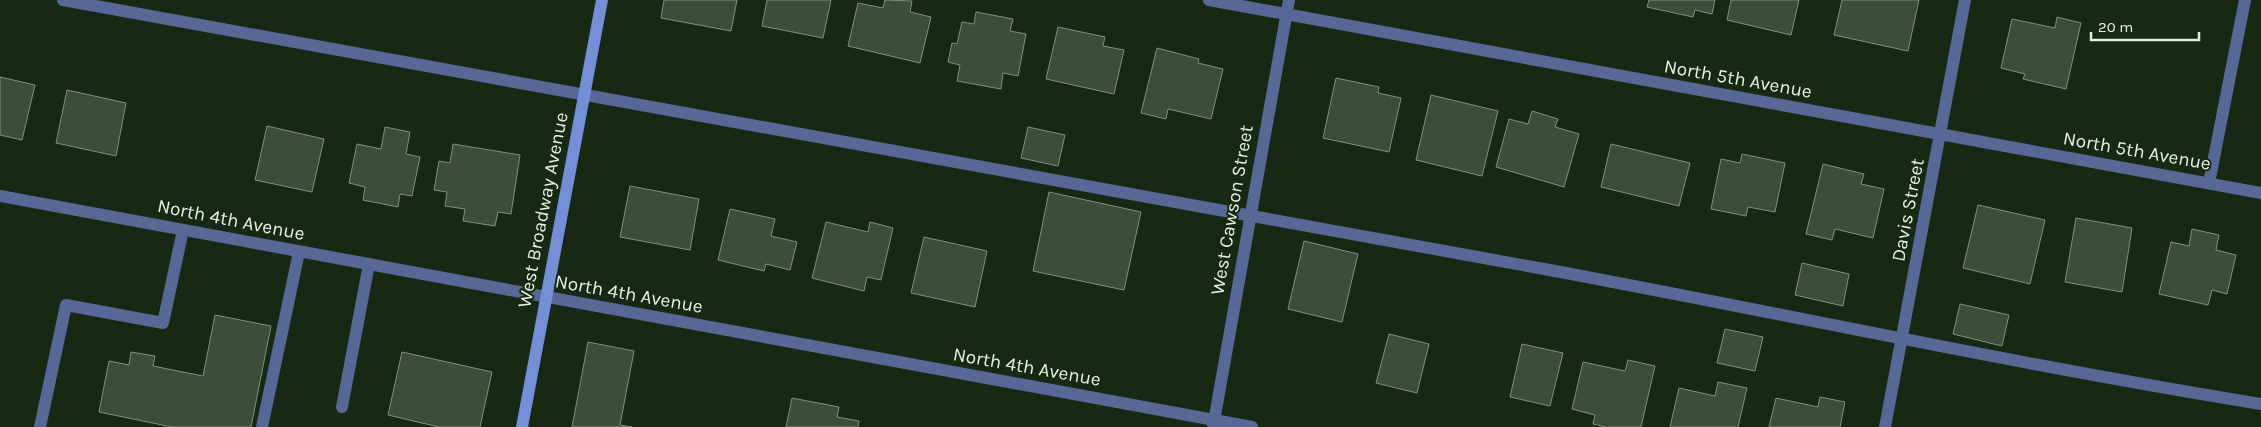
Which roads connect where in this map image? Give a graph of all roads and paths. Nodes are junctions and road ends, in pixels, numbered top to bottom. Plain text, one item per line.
1 (64, 0) edge
2 (602, 0) edge
3 (1209, 0) edge
4 (1289, 0) edge
5 (1965, 0) edge
6 (2245, 0) edge
7 (1286, 14) junction
8 (584, 96) junction
9 (1941, 135) junction
10 (2209, 183) junction
11 (2261, 192) edge
12 (0, 196) edge
13 (1250, 216) junction
14 (183, 230) junction
15 (299, 252) junction
16 (369, 264) junction
17 (546, 298) junction
18 (1902, 339) junction
19 (2261, 404) edge
20 (342, 407) dead end
21 (1214, 424) edge
22 (40, 427) edge
23 (262, 427) edge
24 (522, 427) edge
25 (1252, 427) edge
26 (1885, 427) edge

1 - 8 street
2 - 8 main road, West Broadway Avenue
3 - 7 street, North 5th Avenue
4 - 7 street, West Cawson Street
5 - 9 street, Davis Street
6 - 10 street
7 - 9 street, North 5th Avenue
7 - 13 street, West Cawson Street
8 - 13 street
8 - 17 main road, West Broadway Avenue
9 - 10 street, North 5th Avenue
9 - 18 street, Davis Street
10 - 11 street, North 5th Avenue
12 - 14 street, North 4th Avenue
13 - 18 street
13 - 21 street, West Cawson Street
14 - 15 street, North 4th Avenue
14 - 22 street
15 - 16 street, North 4th Avenue
15 - 23 street
16 - 17 street, North 4th Avenue
16 - 20 street
17 - 21 street, North 4th Avenue
17 - 24 main road, West Broadway Avenue
18 - 19 street
18 - 26 street, Davis Street
21 - 25 street, North 4th Avenue

